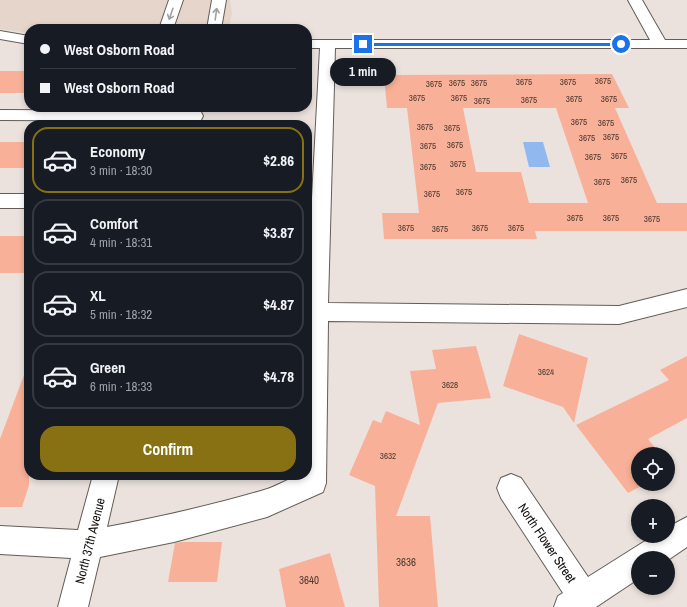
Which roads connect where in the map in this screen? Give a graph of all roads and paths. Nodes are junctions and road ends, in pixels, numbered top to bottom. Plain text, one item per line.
1 (176, 0) edge
2 (219, 0) edge
3 (635, 0) edge
4 (168, 24) edge
5 (215, 24) edge
6 (0, 35) edge
7 (24, 39) edge
8 (0, 44) edge
9 (24, 44) edge
10 (317, 44) edge
11 (660, 44) junction
12 (687, 44) edge
13 (0, 115) edge
14 (194, 116) edge
15 (0, 202) edge
16 (24, 202) edge
17 (687, 298) edge
18 (317, 312) junction
19 (105, 480) edge
20 (511, 488) dead end
21 (687, 530) edge
22 (0, 540) edge
23 (89, 545) junction
24 (655, 551) edge
25 (631, 567) edge
26 (576, 602) edge
27 (73, 607) edge

1 -> 4 street
5 -> 2 street
3 - 11 street
6 - 7 street
8 - 9 street
10 - 11 street
10 - 18 street
11 - 12 street
13 - 14 street
15 - 16 street
17 - 18 street
18 - 23 street
19 - 23 street, North 37th Avenue
20 - 26 street, North Flower Street
21 - 24 street
22 - 23 street
23 - 27 street, North 37th Avenue
25 - 26 street

